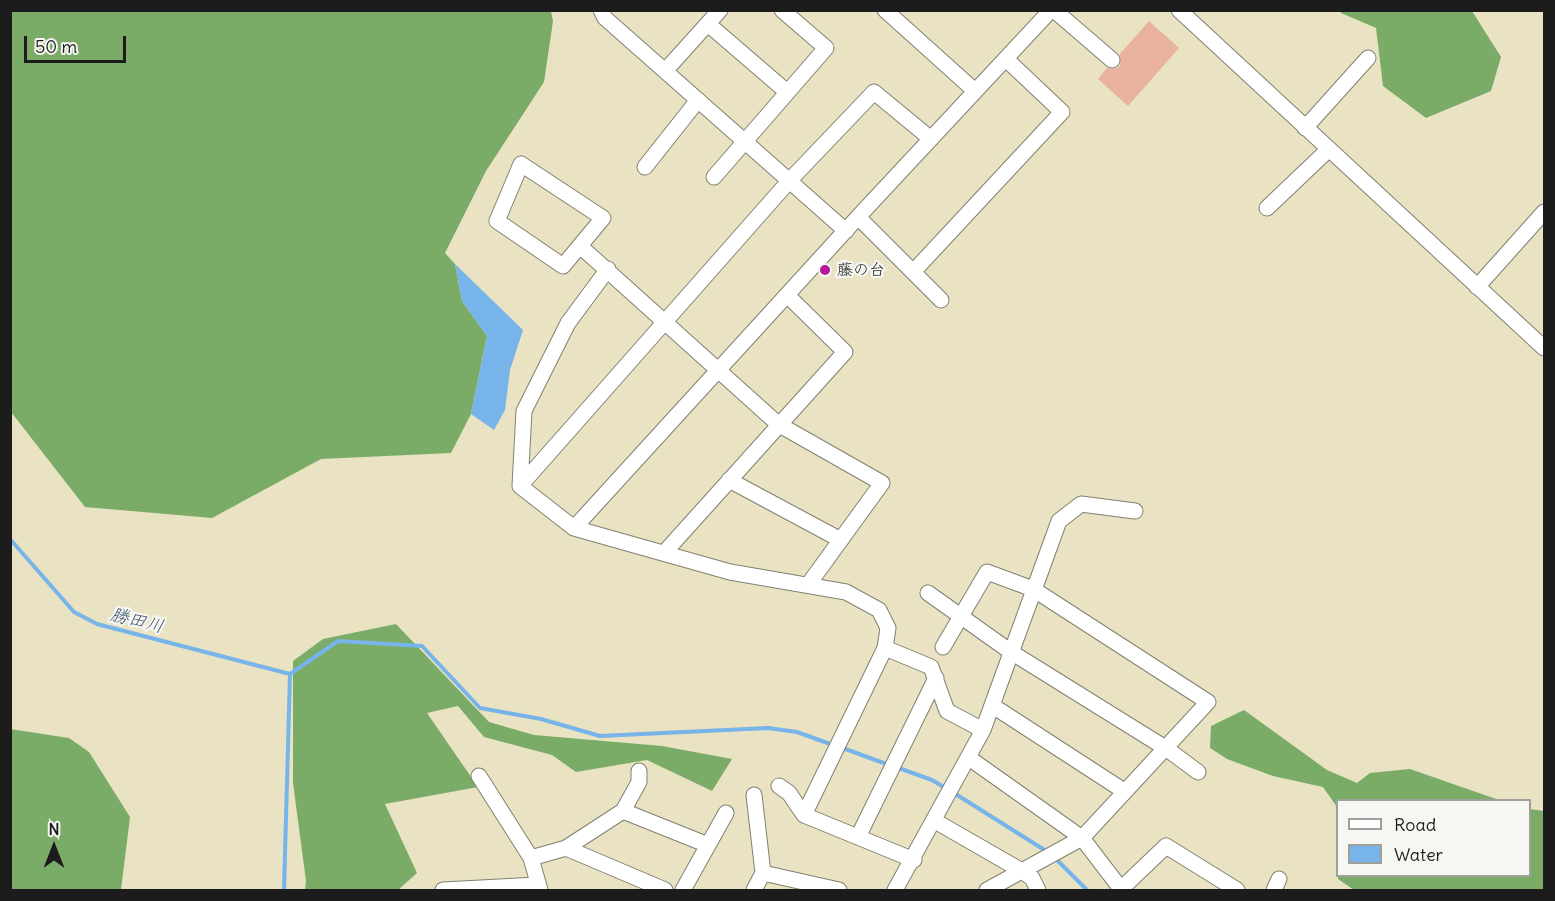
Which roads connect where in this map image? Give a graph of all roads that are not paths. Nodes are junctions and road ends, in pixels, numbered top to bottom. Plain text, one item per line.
1 (720, 10) edge
2 (782, 10) edge
3 (1053, 10) edge
4 (1179, 10) edge
5 (886, 11) edge
6 (606, 13) edge
7 (708, 24) junction
8 (1368, 58) dead end
9 (1006, 59) junction
10 (1112, 60) dead end
11 (665, 71) junction
12 (975, 91) junction
13 (787, 92) junction
14 (698, 100) junction
15 (1305, 128) junction
16 (930, 139) junction
17 (745, 140) junction
18 (1328, 150) junction
19 (645, 167) dead end
20 (714, 177) dead end
21 (790, 180) junction
22 (1267, 208) dead end
23 (1545, 212) edge
24 (858, 217) junction
25 (846, 231) junction
26 (580, 246) junction
27 (608, 269) junction
28 (913, 272) junction
29 (1477, 287) junction
30 (786, 296) junction
31 (941, 300) dead end
32 (667, 322) junction
33 (1545, 348) edge
34 (718, 370) junction
35 (777, 424) junction
36 (729, 480) junction
37 (520, 486) junction
38 (1135, 511) dead end
39 (574, 528) junction
40 (841, 540) junction
41 (664, 553) junction
42 (808, 585) junction
43 (1033, 589) junction
44 (928, 593) dead end
45 (960, 617) junction
46 (943, 647) dead end
47 (885, 648) junction
48 (1011, 652) junction
49 (936, 678) junction
50 (993, 706) junction
51 (983, 730) junction
52 (1167, 749) junction
53 (969, 758) junction
54 (639, 771) dead end
55 (1198, 772) dead end
56 (479, 776) dead end
57 (779, 786) dead end
58 (1124, 791) junction
59 (754, 795) dead end
60 (622, 811) junction
61 (726, 813) dead end
62 (804, 815) junction
63 (935, 821) junction
64 (858, 837) junction
65 (1082, 838) junction
66 (708, 845) junction
67 (566, 848) junction
68 (531, 858) junction
69 (914, 860) junction
70 (1022, 871) junction
71 (763, 873) junction
72 (539, 888) edge
73 (1229, 889) edge
74 (1121, 890) edge
75 (443, 891) edge
76 (665, 891) edge
77 (683, 891) edge
78 (754, 891) edge
79 (839, 891) edge
80 (895, 891) edge
81 (987, 891) edge
82 (1038, 891) edge

1 - 7 street
2 - 13 street
3 - 9 street
3 - 10 street
4 - 15 street
5 - 12 street
6 - 11 street
7 - 11 street
7 - 13 street
8 - 15 street
9 - 12 street
9 - 28 street
11 - 14 street
12 - 16 street
13 - 17 street
14 - 17 street
14 - 19 street
15 - 18 street
16 - 21 street
16 - 24 street
17 - 20 street
17 - 21 street
18 - 22 street
18 - 29 street
21 - 25 street
21 - 32 street
23 - 29 street
24 - 25 street
24 - 28 street
25 - 30 street
26 - 26 street
26 - 27 street
27 - 32 street
27 - 37 street
28 - 31 street
29 - 33 street
30 - 34 street
30 - 35 street
32 - 34 street
32 - 37 street
34 - 35 street
34 - 39 street
35 - 36 street
35 - 40 street
36 - 40 street
36 - 41 street
37 - 39 street
38 - 43 street
39 - 41 street
40 - 42 street
41 - 42 street
42 - 47 street
43 - 45 street
43 - 48 street
43 - 52 street
44 - 45 street
45 - 46 street
45 - 48 street
47 - 49 street
47 - 62 street
48 - 50 street
48 - 52 street
49 - 51 street
49 - 64 street
50 - 51 street
50 - 58 street
51 - 53 street
52 - 55 street
52 - 58 street
53 - 63 street
53 - 65 street
54 - 60 street
56 - 68 street
57 - 62 street
58 - 65 street
59 - 71 street
60 - 66 street
60 - 67 street
61 - 66 street
62 - 64 street
63 - 69 street
63 - 70 street
64 - 69 street
65 - 70 street
65 - 74 street
66 - 77 street
67 - 68 street
67 - 76 street
68 - 72 street
69 - 80 street
70 - 81 street
70 - 82 street
71 - 78 street
71 - 79 street
72 - 75 street
73 - 74 street

